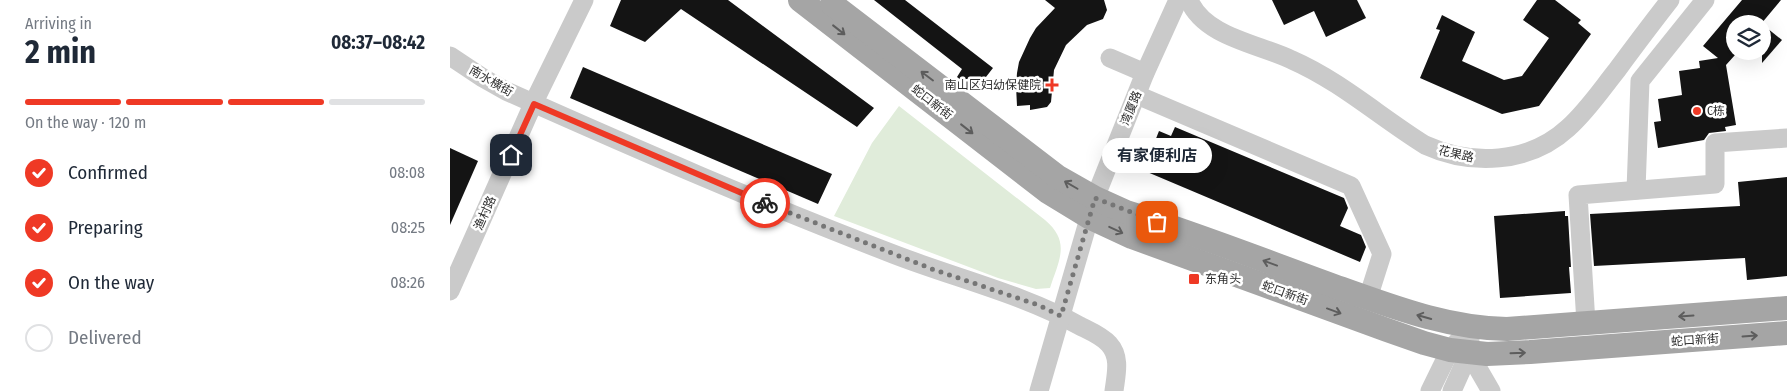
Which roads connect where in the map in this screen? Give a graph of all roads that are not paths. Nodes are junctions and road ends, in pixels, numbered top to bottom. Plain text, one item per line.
1 (584, 0) edge
2 (800, 0) edge
3 (827, 0) edge
4 (1178, 0) edge
5 (1189, 0) edge
6 (1670, 0) edge
7 (1705, 0) edge
8 (450, 56) edge
9 (1110, 58) dead end
10 (1146, 73) junction
11 (1137, 95) junction
12 (534, 104) junction
13 (1787, 138) edge
14 (1636, 190) junction
15 (1092, 208) junction
16 (450, 291) edge
17 (1368, 298) junction
18 (1787, 308) edge
19 (1061, 316) junction
20 (1586, 323) junction
21 (1471, 327) junction
22 (1787, 333) edge
23 (1460, 351) junction
24 (1039, 391) edge
25 (1114, 391) edge
26 (1430, 391) edge
27 (1452, 391) edge
28 (1491, 391) edge

1 - 12 street, 渔村路
2 -> 15 main road, 蛇口新街
15 -> 3 main road, 蛇口新街
4 - 10 street, 湾厦路
5 - 6 street, 花果路
7 - 14 street
8 - 12 street, 南水横街
9 - 10 street
10 - 11 street, 湾厦路
11 - 15 street, 湾厦路
11 - 17 street
12 - 16 street, 渔村路
12 - 19 street, 南水横街
13 - 14 street
14 - 20 street
17 -> 15 main road, 蛇口新街
15 - 19 street, 湾厦路
15 -> 23 main road, 蛇口新街
21 -> 17 main road, 蛇口新街
18 -> 20 main road, 蛇口新街
19 - 24 street, 湾厦路
19 - 25 street, 南水横街
20 - 21 main road, 蛇口新街
21 - 23 street
23 -> 22 main road, 蛇口新街
23 - 26 street
23 - 27 street
23 - 28 street

